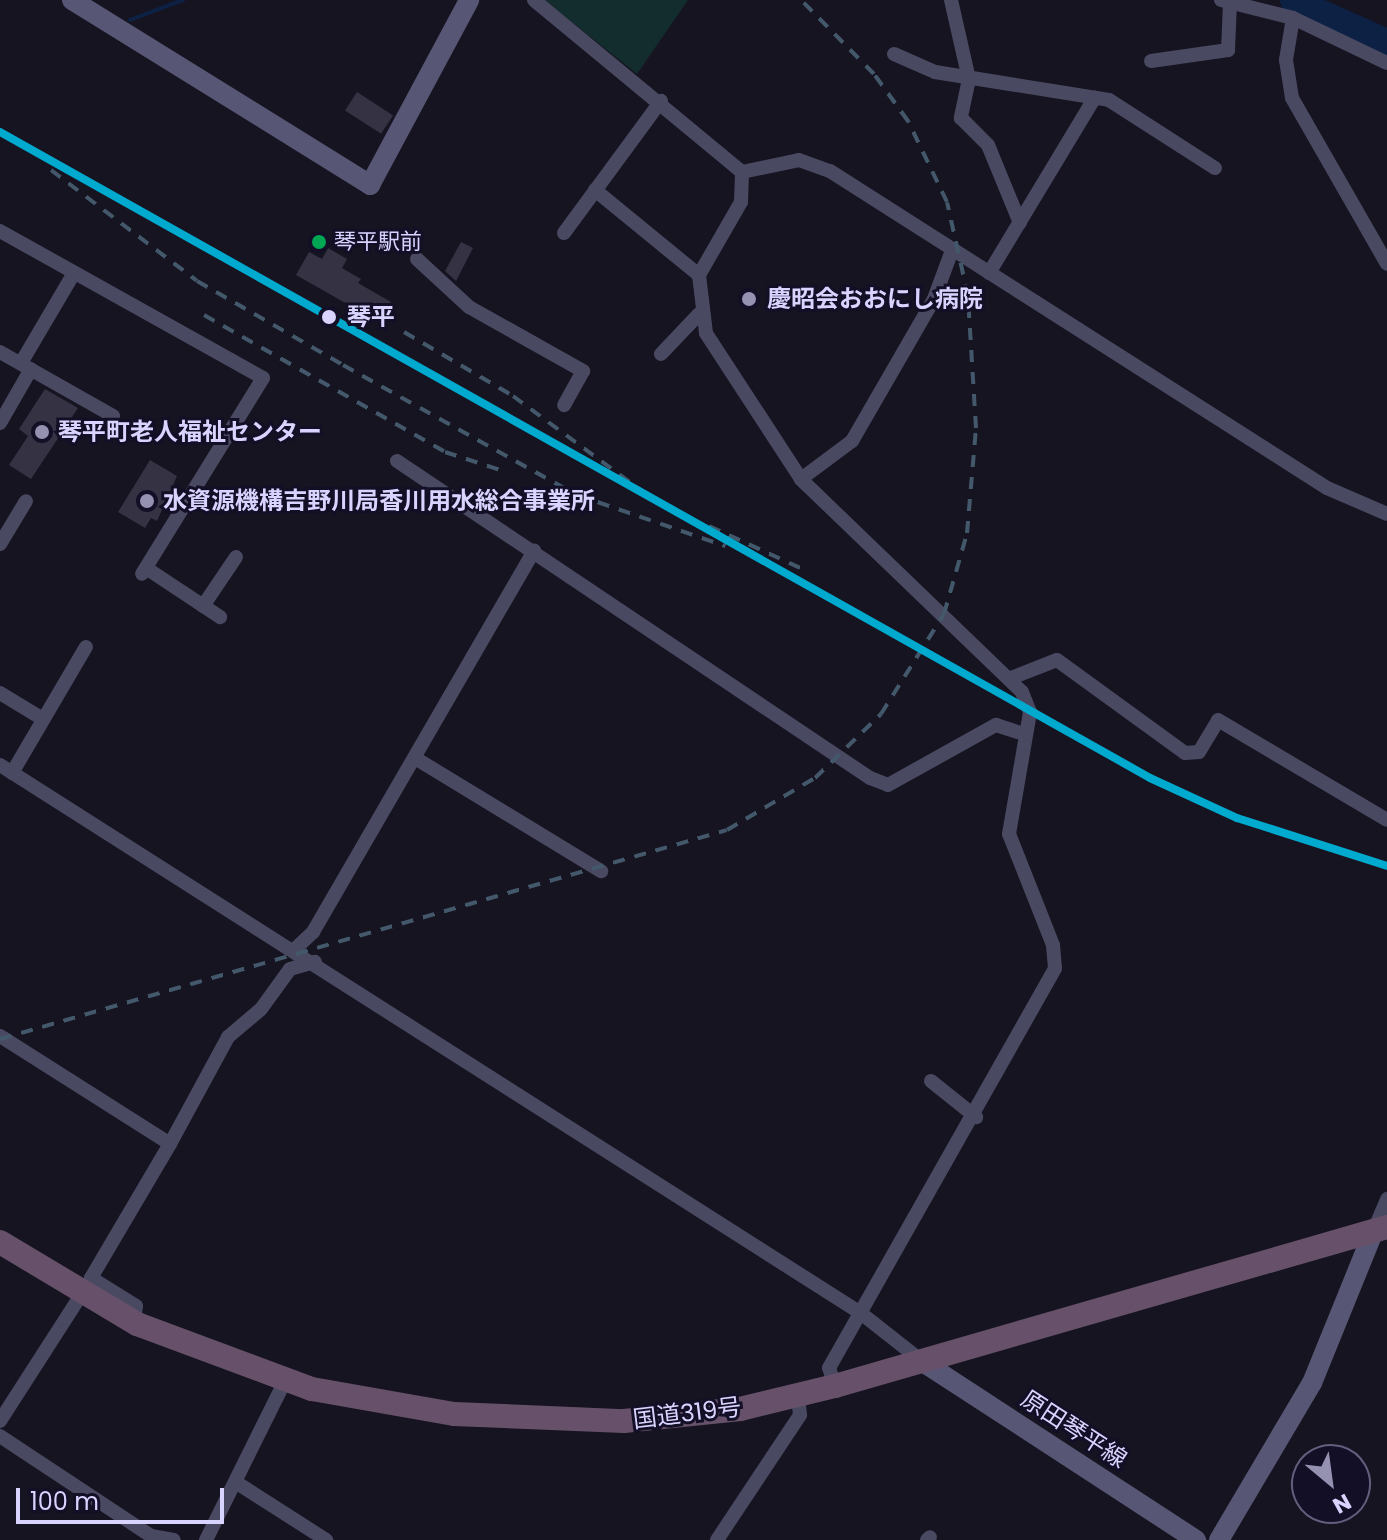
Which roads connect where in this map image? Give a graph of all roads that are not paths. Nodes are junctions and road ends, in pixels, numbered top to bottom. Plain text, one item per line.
1 (72, 0) edge
2 (469, 0) edge
3 (534, 0) edge
4 (951, 0) edge
5 (1225, 1) edge
6 (1293, 18) junction
7 (894, 54) dead end
8 (1151, 61) dead end
9 (1387, 63) edge
10 (969, 79) junction
11 (1095, 97) junction
12 (661, 101) junction
13 (1215, 168) dead end
14 (742, 172) junction
15 (595, 190) junction
16 (1020, 223) junction
17 (1387, 229) edge
18 (0, 231) edge
19 (564, 233) dead end
20 (1376, 242) junction
21 (951, 253) junction
22 (417, 259) dead end
23 (1387, 264) edge
24 (74, 273) junction
25 (989, 273) junction
26 (699, 275) junction
27 (699, 314) junction
28 (0, 352) edge
29 (661, 354) dead end
30 (26, 366) junction
31 (564, 405) dead end
32 (113, 416) dead end
33 (0, 423) edge
34 (397, 461) dead end
35 (801, 479) junction
36 (26, 501) dead end
37 (1387, 514) edge
38 (0, 544) edge
39 (534, 550) junction
40 (236, 557) dead end
41 (203, 606) junction
42 (220, 617) dead end
43 (86, 647) dead end
44 (1011, 678) junction
45 (0, 693) edge
46 (43, 719) junction
47 (1024, 734) junction
48 (415, 758) junction
49 (6, 769) edge
50 (1387, 820) edge
51 (601, 871) dead end
52 (295, 949) junction
53 (315, 962) junction
54 (0, 1036) edge
55 (931, 1081) dead end
56 (976, 1117) junction
57 (170, 1144) junction
58 (1387, 1199) edge
59 (1381, 1228) edge
60 (0, 1242) edge
61 (77, 1301) dead end
62 (862, 1314) junction
63 (134, 1322) junction
64 (923, 1362) junction
65 (285, 1381) junction
66 (835, 1386) junction
67 (798, 1395) junction
68 (0, 1421) edge
69 (0, 1436) edge
70 (237, 1483) junction
71 (174, 1540) edge
72 (206, 1540) edge
73 (326, 1540) edge
74 (717, 1540) edge
75 (1196, 1540) edge
76 (1219, 1540) edge

1 - 2 street
3 - 12 street
4 - 10 street
5 - 6 street
5 - 8 street
6 - 9 street
6 - 20 street
7 - 10 street
10 - 11 street
10 - 16 street
11 - 13 street
11 - 16 street
12 - 14 street
12 - 15 street
14 - 21 street
14 - 26 street
15 - 19 street
15 - 26 street
16 - 25 street
17 - 20 street
18 - 24 street
20 - 23 street
21 - 25 street
21 - 35 street
22 - 31 street
24 - 30 street
24 - 41 street
25 - 37 street
26 - 27 street
27 - 29 street
27 - 35 street
28 - 30 street
30 - 32 street
30 - 33 street
34 - 39 street
35 - 44 street
36 - 38 street
39 - 47 street
39 - 48 street
40 - 41 street
41 - 42 street
43 - 46 street
44 - 47 street
44 - 50 street
45 - 46 street
46 - 49 street
47 - 56 street
48 - 51 street
48 - 52 street
49 - 52 street
52 - 53 street
53 - 57 street
53 - 62 street
54 - 57 street
55 - 56 street
56 - 62 street
57 - 63 street
58 - 59 street
59 - 64 highway, 国道319号
59 - 76 street
60 - 63 highway, 国道319号
61 - 68 street
62 - 64 street
62 - 66 street
63 - 65 highway, 国道319号
64 - 66 highway, 国道319号
64 - 75 street, 原田琴平線
65 - 67 highway, 国道319号
65 - 70 street
66 - 67 highway, 国道319号
67 - 74 street
69 - 71 street
70 - 72 street
70 - 73 street

